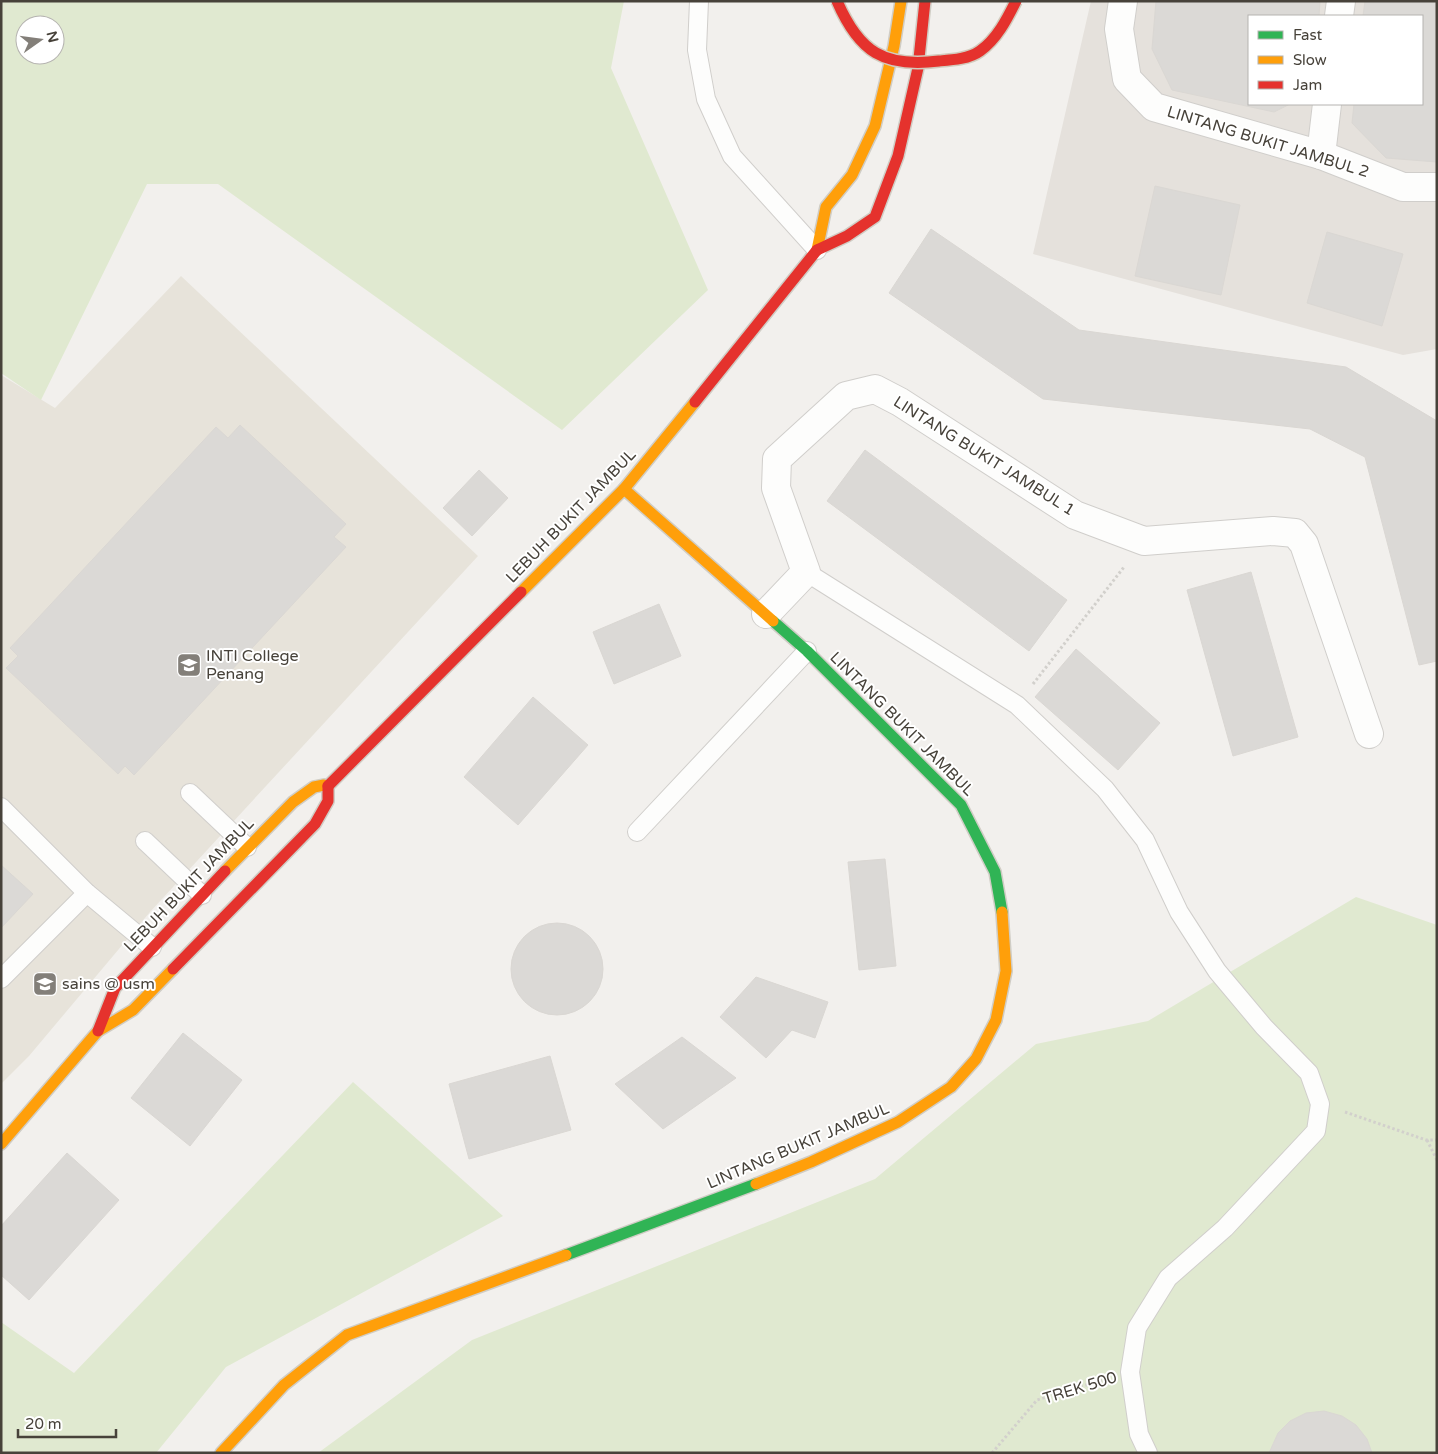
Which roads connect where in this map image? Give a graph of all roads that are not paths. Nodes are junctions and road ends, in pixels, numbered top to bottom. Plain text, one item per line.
1 (699, 1) edge
2 (838, 1) edge
3 (901, 1) edge
4 (925, 1) edge
5 (1016, 1) edge
6 (1123, 1) edge
7 (1341, 1) edge
8 (1339, 15) edge
9 (1328, 105) edge
10 (1320, 156) junction
11 (1437, 187) edge
12 (817, 250) junction
13 (624, 489) junction
14 (806, 572) junction
15 (766, 614) junction
16 (807, 651) junction
17 (1369, 734) dead end
18 (328, 786) junction
19 (190, 792) dead end
20 (1, 807) edge
21 (637, 832) dead end
22 (145, 841) dead end
23 (247, 847) junction
24 (87, 893) junction
25 (202, 895) junction
26 (152, 947) junction
27 (1, 979) edge
28 (98, 1032) junction
29 (1, 1144) edge
30 (221, 1453) edge
31 (1148, 1453) edge

1 - 12 lane
2 - 5 main road, bridge
3 - 12 main road, LEBUH BUKIT JAMBUL
4 - 12 main road, LEBUH BUKIT JAMBUL
6 - 10 street, LINTANG BUKIT JAMBUL 2
7 - 8 street
9 - 10 street
10 - 11 street, LINTANG BUKIT JAMBUL 2
12 - 13 main road, LEBUH BUKIT JAMBUL
13 - 15 main road, LINTANG BUKIT JAMBUL
13 - 18 main road, LEBUH BUKIT JAMBUL
14 - 15 street
14 - 17 street, LINTANG BUKIT JAMBUL 1
14 - 31 lane
15 - 16 main road, LINTANG BUKIT JAMBUL
16 - 21 lane
16 - 30 main road, LINTANG BUKIT JAMBUL
18 - 23 main road, LEBUH BUKIT JAMBUL
18 - 28 main road, LEBUH BUKIT JAMBUL
19 - 23 lane
20 - 24 lane
22 - 25 lane
23 - 25 main road, LEBUH BUKIT JAMBUL
24 - 26 lane
24 - 27 lane
25 - 26 main road, LEBUH BUKIT JAMBUL
26 - 28 main road, LEBUH BUKIT JAMBUL
28 - 29 main road, LEBUH BUKIT JAMBUL

